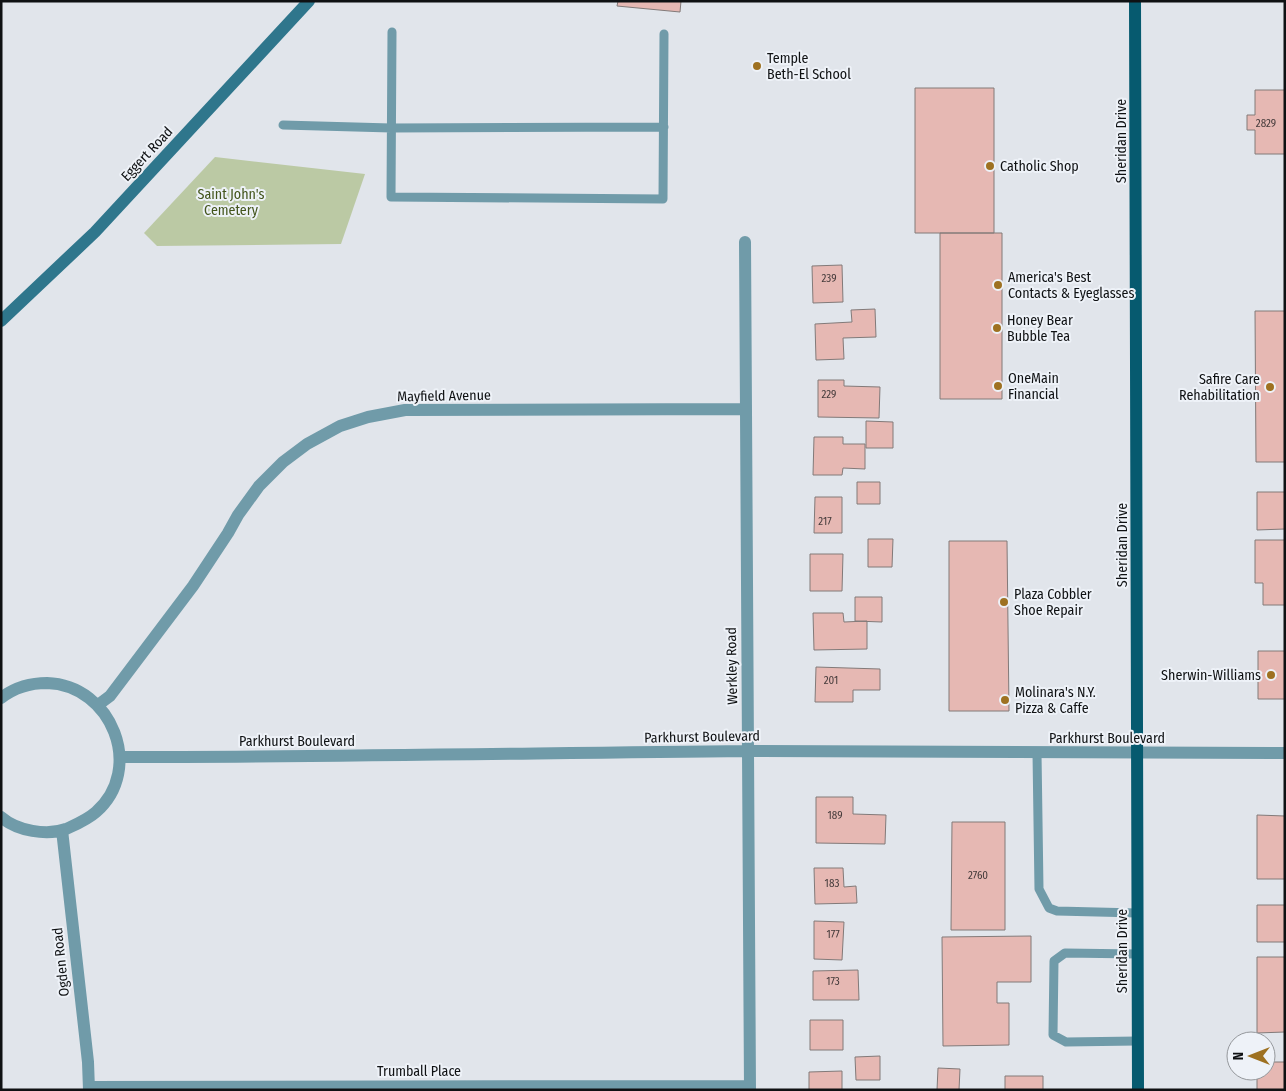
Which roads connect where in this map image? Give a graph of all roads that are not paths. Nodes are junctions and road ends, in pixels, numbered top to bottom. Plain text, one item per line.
1 (309, 1) edge
2 (1135, 1) edge
3 (392, 32) dead end
4 (664, 34) dead end
5 (283, 125) dead end
6 (664, 127) junction
7 (391, 128) junction
8 (745, 242) dead end
9 (1, 321) edge
10 (745, 409) junction
11 (1, 698) edge
12 (98, 705) junction
13 (748, 751) junction
14 (1037, 753) junction
15 (1285, 753) edge
16 (1137, 754) junction
17 (120, 757) junction
18 (1, 817) edge
19 (62, 830) junction
20 (1137, 914) junction
21 (1137, 954) junction
22 (1137, 1041) junction
23 (89, 1088) edge
24 (750, 1088) edge
25 (1138, 1090) edge

1 - 9 street, Eggert Road
2 - 16 main road, Sheridan Drive
3 - 7 lane
4 - 6 lane
5 - 7 lane
6 - 7 lane
6 - 7 lane
8 - 10 street, Werkley Road
10 - 12 street, Mayfield Avenue
10 - 13 street, Werkley Road
11 - 12 street
12 - 17 street
13 - 14 street, Parkhurst Boulevard
13 - 17 street, Parkhurst Boulevard
13 - 24 street, Werkley Road
14 - 16 street, Parkhurst Boulevard
14 - 20 lane
15 - 16 street, Parkhurst Boulevard
16 - 20 main road, Sheridan Drive
17 - 19 street
18 - 19 street
19 - 23 street, Ogden Road
20 - 21 main road, Sheridan Drive
21 - 22 main road, Sheridan Drive
21 - 22 lane
22 - 25 main road, Sheridan Drive
23 - 24 street, Trumball Place

